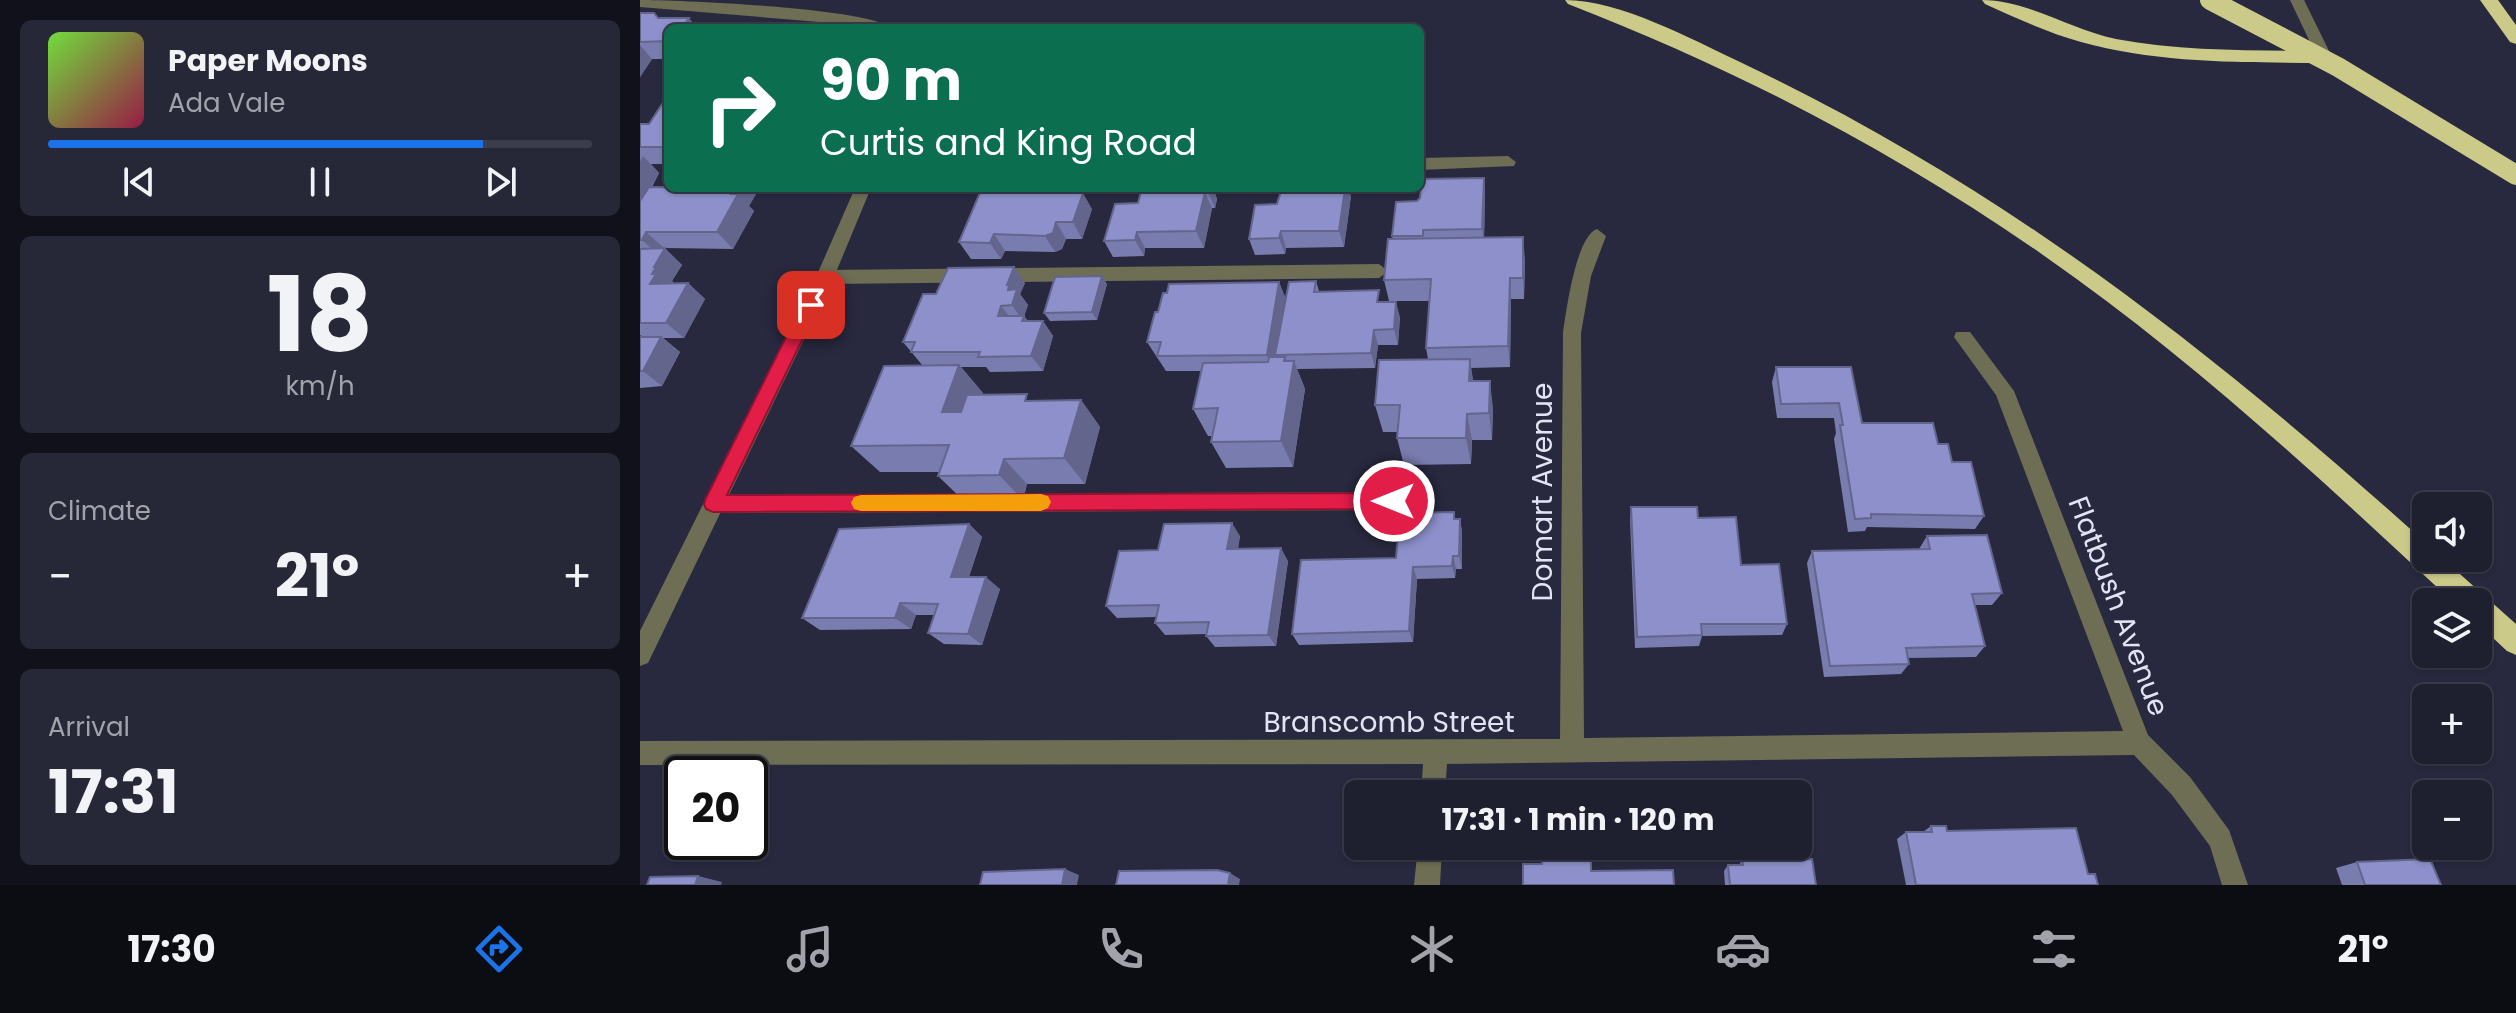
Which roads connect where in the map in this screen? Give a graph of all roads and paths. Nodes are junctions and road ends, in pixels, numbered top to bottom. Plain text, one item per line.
1 (1574, 0) edge
2 (1991, 0) edge
3 (2210, 0) edge
4 (2297, 0) edge
5 (2489, 0) edge
6 (640, 2) edge
7 (870, 24) edge
8 (2516, 38) edge
9 (2324, 57) joint
10 (1508, 162) dead end
11 (1424, 164) edge
12 (2516, 175) edge
13 (861, 192) edge
14 (1597, 236) dead end
15 (1379, 271) dead end
16 (825, 277) junction
17 (1963, 337) dead end
18 (1394, 501) dead end
19 (713, 504) junction
20 (2457, 588) edge
21 (2492, 620) edge
22 (2516, 642) edge
23 (640, 655) edge
24 (2139, 743) junction
25 (1572, 751) junction
26 (1436, 752) junction
27 (640, 753) edge
28 (1434, 780) edge
29 (1429, 860) edge
30 (1427, 885) edge
31 (2235, 885) edge

1 - 20 highway
2 - 9 highway
3 - 12 highway, bridge
4 - 9 street
5 - 8 highway
6 - 7 street
10 - 11 street
13 - 16 street
14 - 25 street, Domart Avenue
15 - 16 street
16 - 19 street
17 - 24 street, Flatbush Avenue
18 - 19 street
19 - 23 street
21 - 22 highway
24 - 25 street, Branscomb Street
24 - 31 street, Flatbush Avenue
25 - 26 street, Branscomb Street
26 - 27 street, Branscomb Street
26 - 28 street
29 - 30 street

